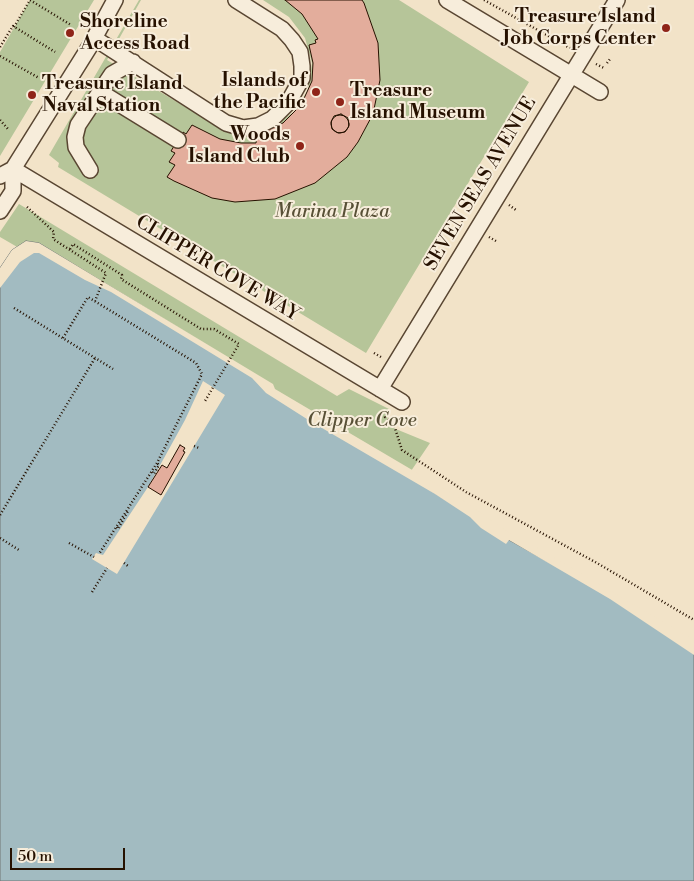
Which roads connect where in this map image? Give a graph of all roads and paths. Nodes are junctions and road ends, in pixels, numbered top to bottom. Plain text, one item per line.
1 (32, 0) edge
2 (115, 0) edge
3 (236, 0) edge
4 (447, 0) edge
5 (484, 0) edge
6 (617, 0) edge
7 (71, 25) dead end
8 (14, 27) junction
9 (94, 38) junction
10 (559, 41) dead end
11 (0, 47) edge
12 (55, 52) dead end
13 (0, 56) edge
14 (610, 59) dead end
15 (133, 62) junction
16 (607, 64) dead end
17 (570, 74) junction
18 (38, 78) dead end
19 (100, 92) junction
20 (600, 92) dead end
21 (0, 120) edge
22 (8, 130) dead end
23 (178, 140) dead end
24 (90, 170) dead end
25 (6, 173) edge
26 (476, 184) dead end
27 (485, 190) dead end
28 (508, 204) dead end
29 (27, 207) dead end
30 (516, 210) dead end
31 (0, 211) edge
32 (456, 217) dead end
33 (465, 223) dead end
34 (489, 237) dead end
35 (496, 241) dead end
36 (70, 250) junction
37 (95, 301) junction
38 (14, 308) dead end
39 (63, 338) junction
40 (374, 353) dead end
41 (95, 358) junction
42 (382, 358) dead end
43 (113, 369) dead end
44 (380, 389) junction
45 (205, 401) dead end
46 (396, 406) joint
47 (194, 446) dead end
48 (200, 448) dead end
49 (157, 463) junction
50 (152, 472) junction
51 (127, 511) junction
52 (0, 515) edge
53 (116, 527) junction
54 (0, 538) edge
55 (70, 543) dead end
56 (19, 550) dead end
57 (99, 554) dead end
58 (94, 557) dead end
59 (124, 562) dead end
60 (128, 566) dead end
61 (107, 568) dead end
62 (92, 592) dead end
63 (694, 620) edge

1 - 7 path
1 - 8 path
2 - 9 street
3 - 15 street
4 - 17 street
5 - 10 path
6 - 17 street, SEVEN SEAS AVENUE
8 - 11 path
8 - 12 path
9 - 15 street
9 - 25 street
13 - 18 path
14 - 16 path
15 - 19 street
17 - 20 street
17 - 44 street, SEVEN SEAS AVENUE
19 - 23 street
19 - 24 street
21 - 22 path
25 - 31 street
25 - 44 street, CLIPPER COVE WAY
26 - 27 path
28 - 30 path
29 - 36 path
32 - 33 path
34 - 35 path
36 - 37 path
36 - 45 path
37 - 39 path
37 - 49 path
38 - 39 path
39 - 41 path
40 - 42 path
41 - 43 path
41 - 52 path
44 - 46 street, CLIPPER COVE WAY
46 - 63 path
47 - 48 path
49 - 50 path
49 - 50 path
50 - 51 path
51 - 53 path
51 - 53 path
53 - 57 path
54 - 56 path
55 - 58 path
59 - 60 path
61 - 62 path

